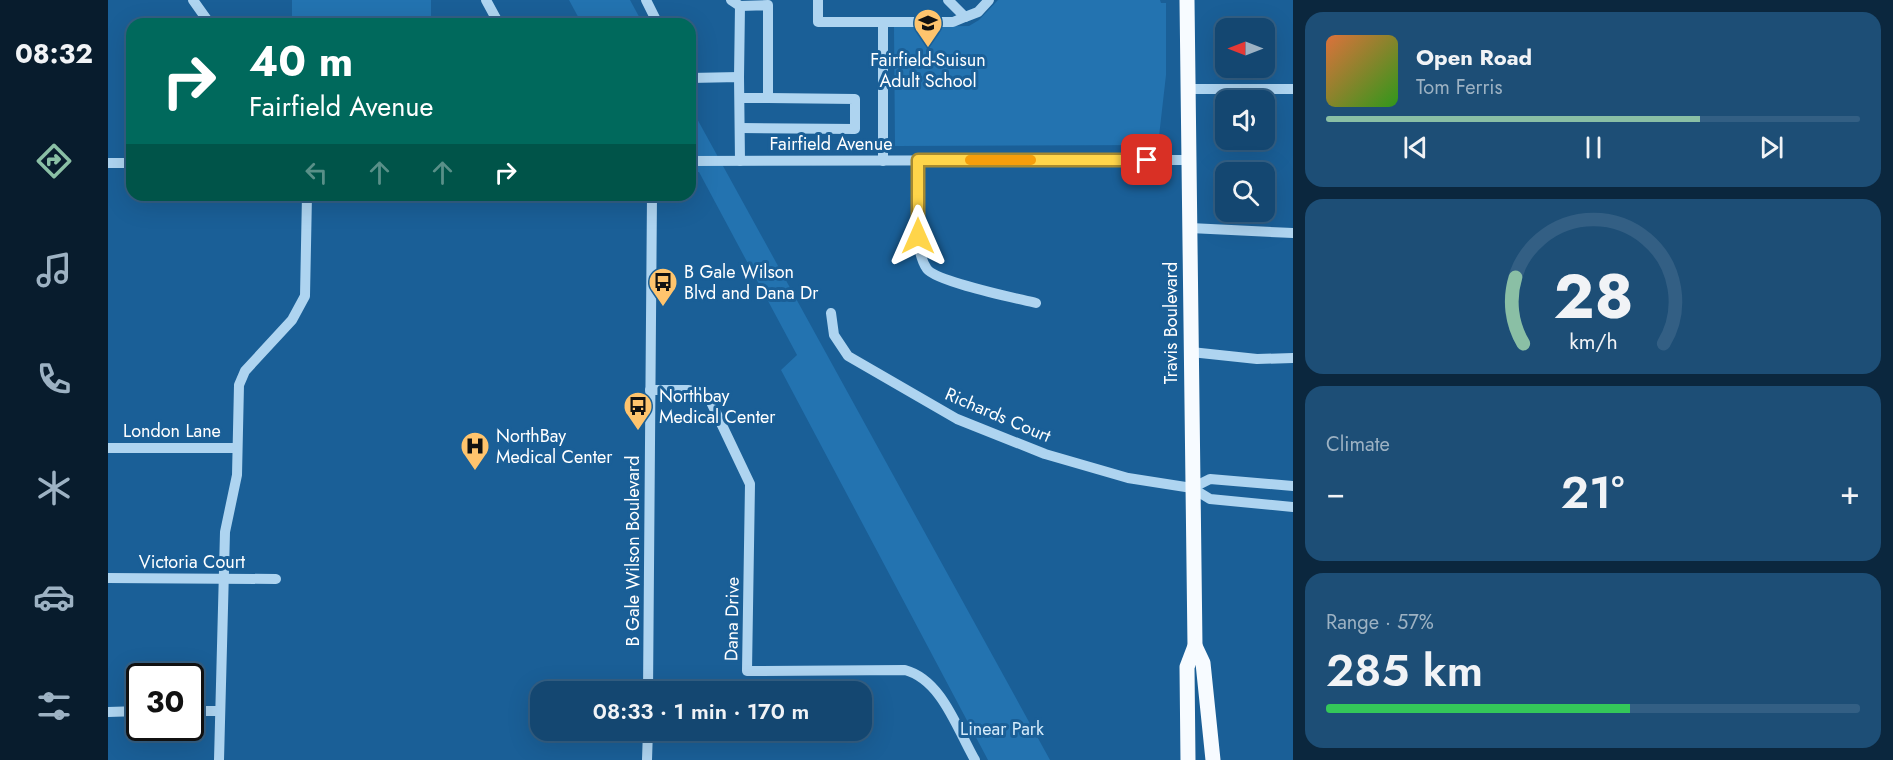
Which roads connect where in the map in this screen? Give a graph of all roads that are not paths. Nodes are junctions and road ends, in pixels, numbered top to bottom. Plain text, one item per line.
1 (193, 0) edge
2 (486, 0) edge
3 (646, 0) edge
4 (818, 0) edge
5 (948, 0) edge
6 (989, 0) edge
7 (1187, 0) edge
8 (735, 3) edge
9 (965, 17) junction
10 (206, 18) edge
11 (496, 18) edge
12 (655, 18) edge
13 (883, 23) junction
14 (739, 77) junction
15 (696, 78) edge
16 (1188, 89) junction
17 (1293, 89) edge
18 (740, 98) junction
19 (768, 98) junction
20 (740, 128) junction
21 (918, 160) junction
22 (1188, 160) junction
23 (696, 161) edge
24 (740, 161) junction
25 (883, 161) junction
26 (126, 162) edge
27 (108, 163) edge
28 (307, 201) edge
29 (652, 201) edge
30 (1190, 228) junction
31 (1293, 233) edge
32 (1036, 303) dead end
33 (831, 313) dead end
34 (1191, 352) junction
35 (1293, 358) edge
36 (650, 390) junction
37 (108, 448) edge
38 (237, 448) junction
39 (1293, 486) edge
40 (1192, 488) junction
41 (1293, 507) edge
42 (108, 578) edge
43 (225, 578) junction
44 (276, 579) dead end
45 (1195, 646) junction
46 (648, 681) edge
47 (126, 711) edge
48 (204, 711) edge
49 (220, 711) junction
50 (108, 712) edge
51 (648, 741) edge
52 (219, 760) edge
53 (647, 760) edge
54 (975, 760) edge
55 (1188, 760) edge
56 (1213, 760) edge

1 - 10 street
2 - 11 street
3 - 12 street
4 - 13 street
5 - 9 street
6 - 9 street
7 - 16 main road, Travis Boulevard
8 - 14 street
8 - 19 street
9 - 13 street
13 - 25 street
14 - 15 street
14 - 18 street
16 - 17 street
16 - 22 main road, Travis Boulevard
18 - 19 street
18 - 20 street
19 - 20 street
20 - 24 street
21 - 22 street, Fairfield Avenue
21 - 25 street, Fairfield Avenue
21 - 32 street
22 - 30 main road, Travis Boulevard
23 - 24 street, Fairfield Avenue
24 - 25 street, Fairfield Avenue
26 - 27 street
28 - 38 street
29 - 36 street, B Gale Wilson Boulevard
30 - 31 street
30 - 34 main road, Travis Boulevard
33 - 40 street, Richards Court
34 - 35 street
34 - 40 main road, Travis Boulevard
36 - 46 street, B Gale Wilson Boulevard
36 - 54 street, Dana Drive
37 - 38 street, London Lane
38 - 43 street
39 - 40 street
40 - 41 street
40 - 45 main road, Travis Boulevard
42 - 43 street, Victoria Court
43 - 44 street, Victoria Court
43 - 49 street
45 - 55 main road, Travis Boulevard
45 - 56 main road, Travis Boulevard
47 - 50 street
48 - 49 street
49 - 52 street
51 - 53 street

